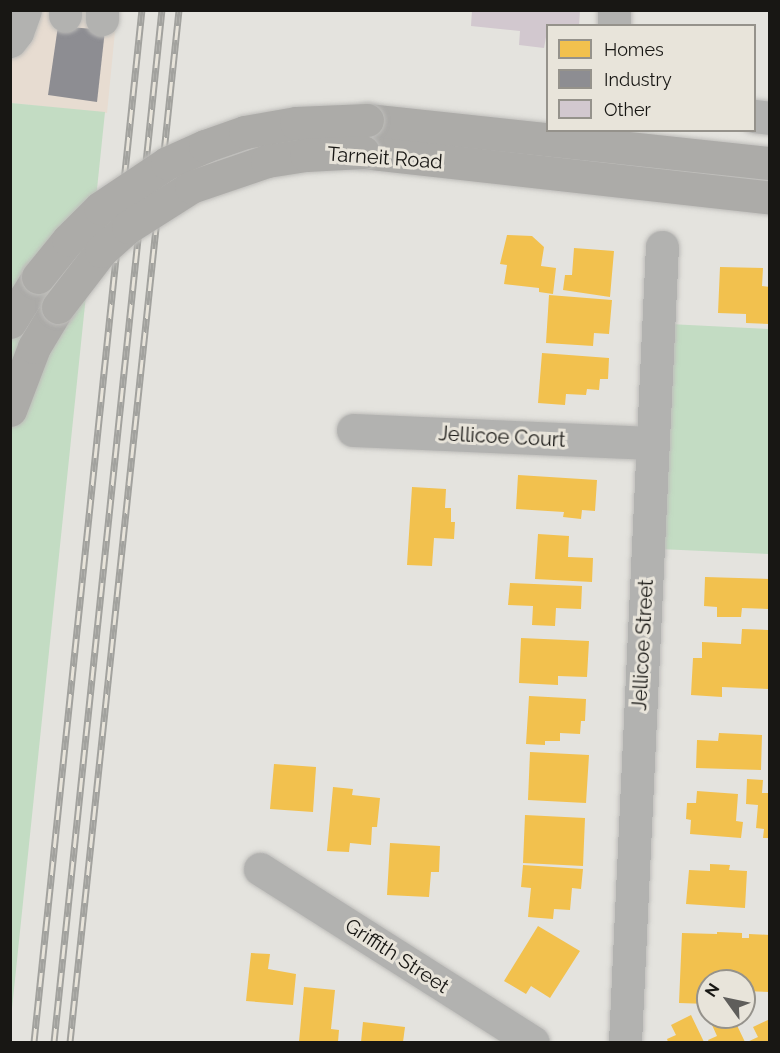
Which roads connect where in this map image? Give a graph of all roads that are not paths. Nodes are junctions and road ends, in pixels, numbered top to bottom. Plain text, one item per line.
1 (25, 11) edge
2 (10, 41) edge
3 (770, 164) edge
4 (770, 198) edge
5 (662, 247) dead end
6 (10, 322) edge
7 (10, 410) edge
8 (353, 430) dead end
9 (652, 443) junction
10 (260, 869) dead end
11 (533, 1042) edge
12 (625, 1042) edge

1 - 2 street
3 - 6 main road, Tarneit Road, bridge
4 - 7 main road, Tarneit Road, bridge
5 - 9 street, Jellicoe Street
8 - 9 street, Jellicoe Court
9 - 12 street, Jellicoe Street
10 - 11 street, Griffith Street

